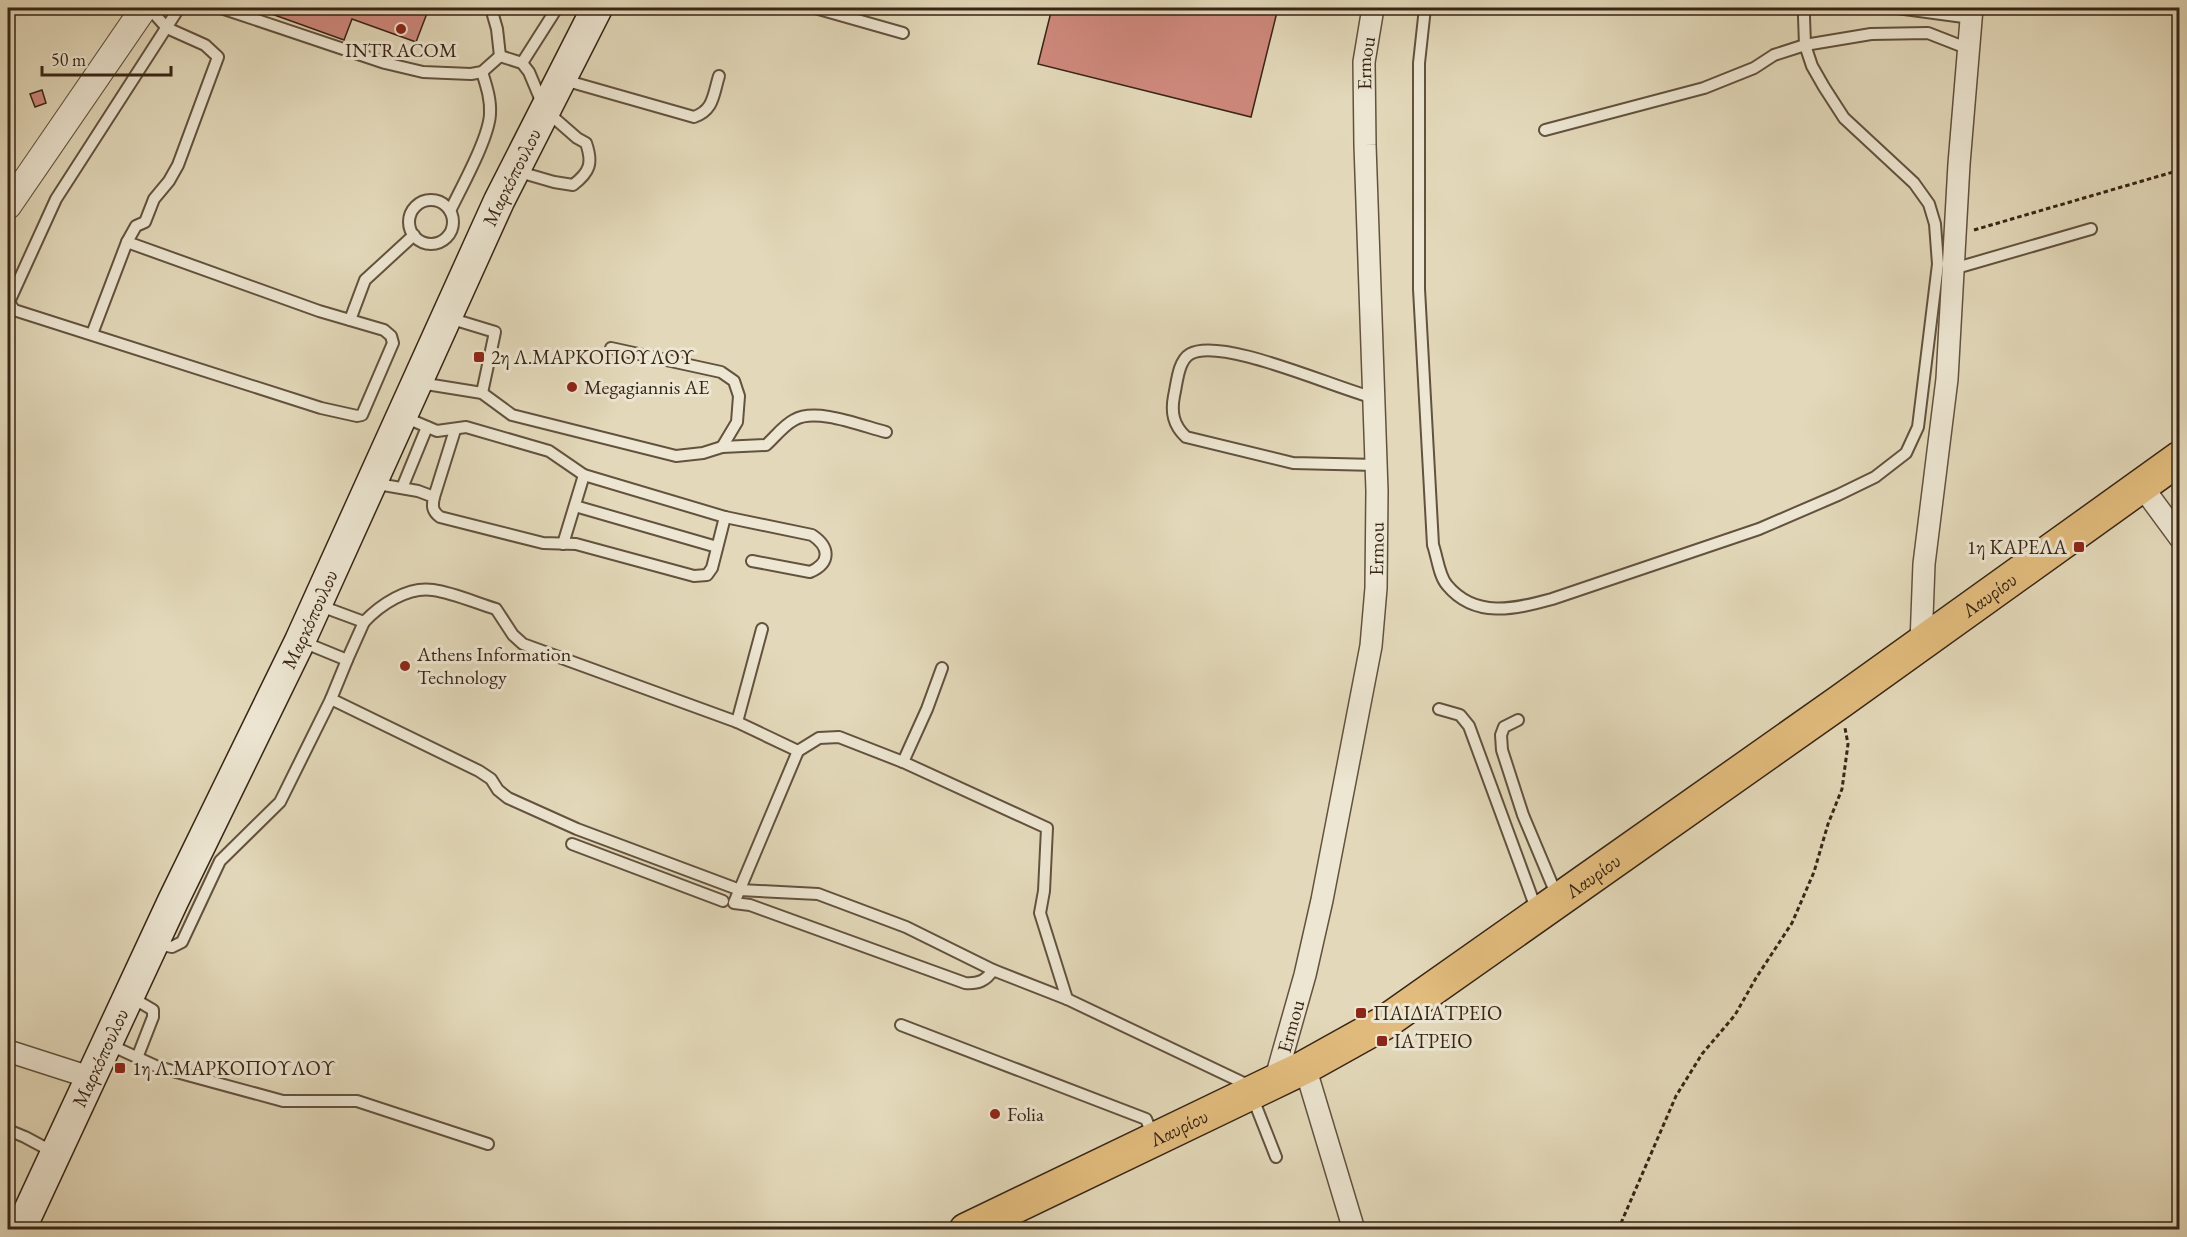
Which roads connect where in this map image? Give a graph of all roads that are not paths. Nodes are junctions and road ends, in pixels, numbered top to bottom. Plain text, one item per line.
1 (144, 8) edge
2 (149, 8) edge
3 (179, 8) edge
4 (221, 8) edge
5 (491, 8) edge
6 (557, 8) edge
7 (597, 8) edge
8 (815, 8) edge
9 (1373, 8) edge
10 (1425, 8) edge
11 (1805, 8) edge
12 (1897, 8) edge
13 (1972, 13) edge
14 (167, 28) junction
15 (903, 33) dead end
16 (1806, 45) junction
17 (1969, 49) junction
18 (500, 56) junction
19 (522, 63) junction
20 (482, 72) junction
21 (719, 76) dead end
22 (560, 80) junction
23 (545, 110) junction
24 (1545, 130) dead end
25 (515, 170) junction
26 (8, 206) edge
27 (450, 211) junction
28 (2091, 229) dead end
29 (414, 235) junction
30 (127, 242) junction
31 (1953, 269) junction
32 (447, 317) junction
33 (350, 320) junction
34 (92, 334) junction
35 (611, 348) dead end
36 (417, 383) junction
37 (482, 393) junction
38 (1375, 398) junction
39 (415, 422) junction
40 (455, 430) junction
41 (886, 432) dead end
42 (722, 447) junction
43 (2180, 458) edge
44 (1376, 465) junction
45 (584, 475) junction
46 (372, 483) junction
47 (2141, 485) junction
48 (402, 488) junction
49 (434, 497) junction
50 (575, 506) junction
51 (724, 517) junction
52 (2180, 538) edge
53 (562, 544) junction
54 (717, 547) junction
55 (753, 561) dead end
56 (317, 605) junction
57 (364, 622) junction
58 (762, 629) dead end
59 (300, 641) junction
60 (1921, 642) junction
61 (347, 660) junction
62 (942, 668) dead end
63 (331, 699) junction
64 (1439, 709) dead end
65 (1518, 720) dead end
66 (736, 722) junction
67 (798, 751) junction
68 (903, 762) junction
69 (572, 844) dead end
70 (638, 852) junction
71 (632, 868) junction
72 (201, 874) junction
73 (740, 890) junction
74 (723, 901) dead end
75 (1548, 907) junction
76 (993, 970) junction
77 (129, 996) junction
78 (1066, 999) junction
79 (901, 1025) dead end
80 (107, 1044) junction
81 (8, 1051) edge
82 (137, 1058) junction
83 (1305, 1067) junction
84 (92, 1078) junction
85 (1261, 1088) junction
86 (8, 1130) edge
87 (1154, 1139) junction
88 (488, 1144) dead end
89 (56, 1153) junction
90 (1276, 1157) dead end
91 (26, 1224) edge
92 (966, 1230) edge
93 (1354, 1230) edge

1 - 26 street
2 - 14 lane
3 - 14 lane
4 - 20 lane
5 - 18 lane
6 - 19 lane
7 - 22 main road, Μαρκόπουλου
8 - 15 lane
9 - 38 street, Ermou
10 - 16 lane
11 - 16 lane
12 - 13 lane
13 - 17 street
14 - 30 lane
14 - 34 lane
16 - 17 lane
16 - 24 lane
17 - 31 street
18 - 19 lane
18 - 20 lane
19 - 23 lane
20 - 27 lane
21 - 22 lane
22 - 23 main road, Μαρκόπουλου
23 - 25 main road, Μαρκόπουλου
23 - 25 lane
25 - 32 main road, Μαρκόπουλου
27 - 29 lane
27 - 29 lane
28 - 31 lane
29 - 33 lane
30 - 33 lane
30 - 34 lane
31 - 60 street
32 - 36 main road, Μαρκόπουλου
32 - 37 lane
33 - 34 lane
35 - 42 lane
36 - 37 lane
36 - 39 main road, Μαρκόπουλου
37 - 42 lane
38 - 44 street, Ermou
38 - 44 lane
39 - 40 lane
39 - 46 main road, Μαρκόπουλου
39 - 48 lane
40 - 45 lane
40 - 49 lane
41 - 42 lane
43 - 47 main road, Λαυρίου
44 - 85 street, Ermou
45 - 50 lane
45 - 51 lane
46 - 48 lane
46 - 56 main road, Μαρκόπουλου
47 - 52 street
47 - 60 main road, Λαυρίου
48 - 49 lane
49 - 53 lane
50 - 53 lane
50 - 54 lane
51 - 54 lane
51 - 55 lane
53 - 54 lane
56 - 57 lane
56 - 59 main road, Μαρκόπουλου
57 - 61 lane
57 - 66 lane
58 - 66 lane
59 - 61 lane
59 - 72 main road, Μαρκόπουλου
60 - 75 main road, Λαυρίου
61 - 63 lane
62 - 68 lane
63 - 70 lane
63 - 72 lane
64 - 75 lane
65 - 75 lane
66 - 67 lane
67 - 68 lane
67 - 73 lane
68 - 78 lane
69 - 71 lane
70 - 71 lane
70 - 73 lane
71 - 74 lane
72 - 77 main road, Μαρκόπουλου
73 - 76 lane
73 - 76 lane
75 - 83 main road, Λαυρίου
76 - 78 lane
77 - 80 main road, Μαρκόπουλου
77 - 82 lane
78 - 85 lane
79 - 87 lane
80 - 82 lane
80 - 84 main road, Μαρκόπουλου
81 - 84 street
82 - 88 lane
83 - 85 main road, Λαυρίου
83 - 93 street
84 - 89 main road, Μαρκόπουλου
85 - 87 main road, Λαυρίου
85 - 90 lane
86 - 89 lane
87 - 92 main road, Λαυρίου
89 - 91 main road, Μαρκόπουλου

